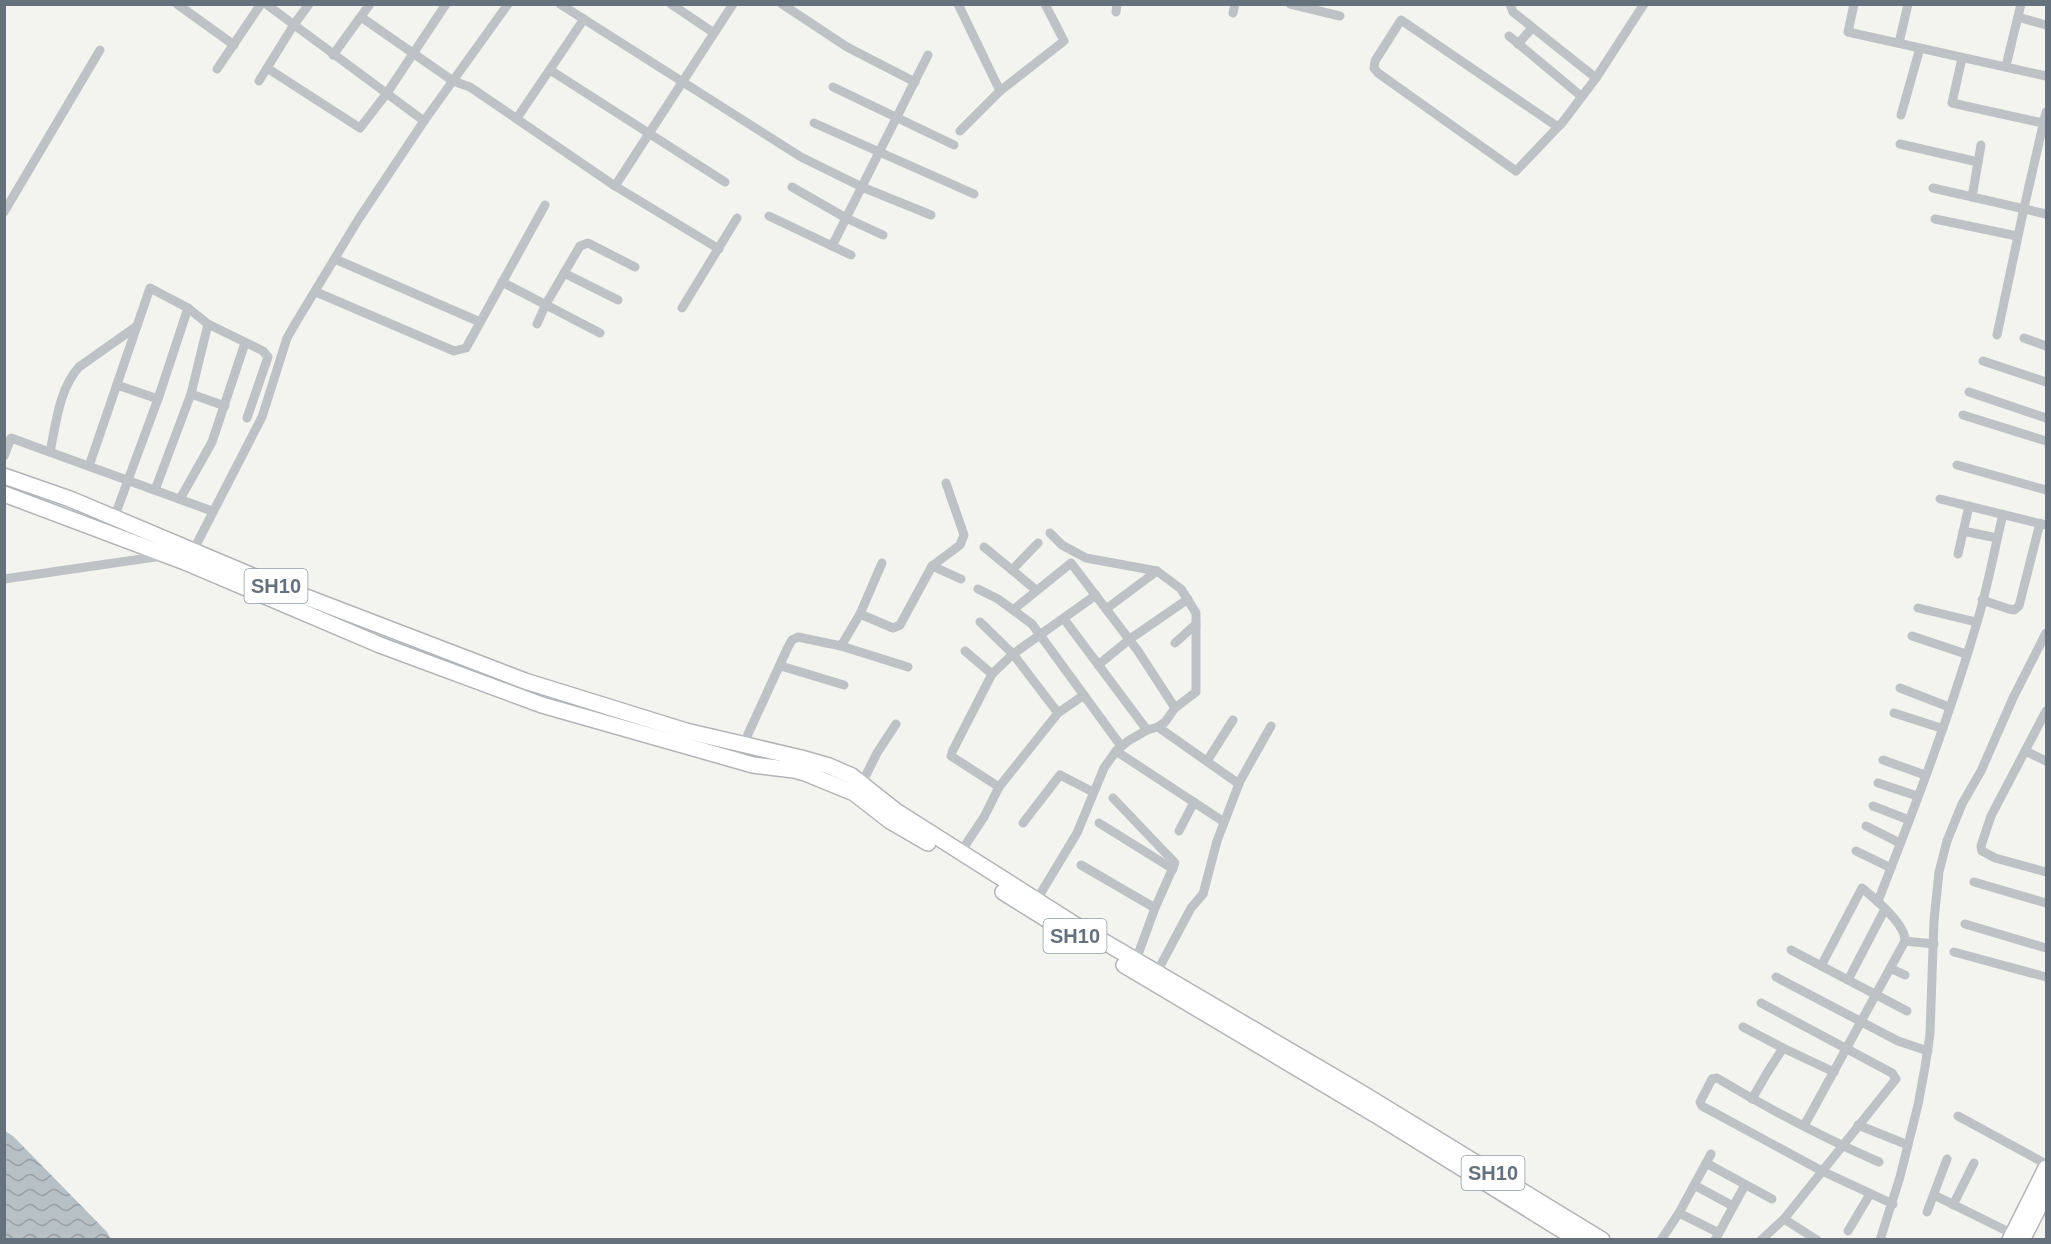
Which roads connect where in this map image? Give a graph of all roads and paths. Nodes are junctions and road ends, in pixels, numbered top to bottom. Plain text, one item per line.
1 (177, 4) edge
2 (264, 4) edge
3 (309, 4) edge
4 (370, 4) edge
5 (446, 4) edge
6 (508, 4) edge
7 (560, 4) edge
8 (671, 4) edge
9 (733, 4) edge
10 (782, 4) edge
11 (958, 4) edge
12 (1045, 4) edge
13 (1290, 4) edge
14 (1510, 4) edge
15 (1644, 4) edge
16 (1854, 4) edge
17 (1908, 4) edge
18 (2021, 4) edge
19 (1340, 16) dead end
20 (361, 17) junction
21 (2018, 17) junction
22 (585, 19) junction
23 (293, 26) junction
24 (2046, 26) edge
25 (1532, 28) junction
26 (714, 33) junction
27 (1509, 36) dead end
28 (1899, 43) junction
29 (1518, 44) junction
30 (234, 45) junction
31 (1920, 48) junction
32 (100, 50) dead end
33 (412, 53) junction
34 (333, 55) junction
35 (928, 55) dead end
36 (1962, 58) junction
37 (2006, 66) junction
38 (267, 68) junction
39 (218, 69) dead end
40 (550, 70) junction
41 (2046, 76) edge
42 (1596, 78) junction
43 (259, 81) dead end
44 (453, 81) junction
45 (682, 82) junction
46 (915, 82) junction
47 (833, 87) dead end
48 (1000, 91) junction
49 (387, 93) junction
50 (1581, 96) junction
51 (2046, 112) edge
52 (1902, 114) dead end
53 (897, 117) junction
54 (517, 118) junction
55 (424, 121) junction
56 (814, 123) dead end
57 (2043, 123) junction
58 (1558, 127) junction
59 (960, 131) dead end
60 (649, 134) junction
61 (1900, 144) dead end
62 (954, 145) dead end
63 (1981, 145) dead end
64 (879, 153) junction
65 (1978, 162) junction
66 (725, 182) dead end
67 (615, 186) junction
68 (792, 187) dead end
69 (861, 187) junction
70 (1933, 189) dead end
71 (974, 194) dead end
72 (1972, 197) junction
73 (545, 205) dead end
74 (2024, 208) junction
75 (4, 212) edge
76 (2046, 214) edge
77 (931, 215) dead end
78 (770, 216) dead end
79 (737, 218) dead end
80 (846, 218) junction
81 (1935, 219) dead end
82 (883, 235) dead end
83 (2017, 236) junction
84 (832, 246) junction
85 (719, 249) junction
86 (851, 255) dead end
87 (335, 260) junction
88 (635, 267) dead end
89 (564, 273) junction
90 (502, 282) junction
91 (315, 292) junction
92 (618, 300) dead end
93 (546, 304) junction
94 (188, 308) junction
95 (682, 308) dead end
96 (480, 322) junction
97 (208, 324) junction
98 (537, 324) dead end
99 (138, 325) junction
100 (600, 333) dead end
101 (1997, 335) dead end
102 (2024, 338) dead end
103 (245, 343) junction
104 (2046, 346) edge
105 (1983, 361) dead end
106 (2046, 382) edge
107 (117, 385) junction
108 (1970, 392) dead end
109 (191, 393) junction
110 (158, 399) junction
111 (225, 406) junction
112 (1963, 415) dead end
113 (247, 418) dead end
114 (2046, 418) edge
115 (2046, 441) edge
116 (50, 452) junction
117 (4, 456) edge
118 (1957, 465) dead end
119 (89, 466) junction
120 (4, 476) edge
121 (128, 480) junction
122 (946, 483) dead end
123 (155, 490) junction
124 (2046, 490) edge
125 (4, 494) edge
126 (180, 499) junction
127 (1940, 499) dead end
128 (1970, 506) junction
129 (212, 511) junction
130 (2003, 514) junction
131 (114, 518) junction
132 (2043, 524) edge
133 (1963, 531) junction
134 (1050, 533) dead end
135 (1997, 538) junction
136 (1038, 543) dead end
137 (984, 547) dead end
138 (193, 551) junction
139 (1958, 554) dead end
140 (168, 556) junction
141 (882, 563) dead end
142 (210, 566) junction
143 (932, 566) junction
144 (1012, 570) junction
145 (1157, 571) junction
146 (4, 579) edge
147 (961, 579) dead end
148 (978, 589) dead end
149 (1036, 590) junction
150 (1096, 596) junction
151 (1188, 599) junction
152 (1982, 600) junction
153 (1918, 608) dead end
154 (1106, 609) junction
155 (1013, 610) junction
156 (860, 614) junction
157 (1064, 619) junction
158 (980, 622) dead end
159 (1976, 622) junction
160 (1196, 624) junction
161 (2046, 633) edge
162 (1040, 636) junction
163 (1912, 636) dead end
164 (1130, 639) junction
165 (1175, 643) dead end
166 (841, 646) junction
167 (965, 651) dead end
168 (1013, 654) junction
169 (1966, 654) junction
170 (1098, 664) junction
171 (781, 666) junction
172 (908, 667) dead end
173 (992, 674) junction
174 (844, 685) dead end
175 (1900, 688) dead end
176 (1084, 695) junction
177 (1949, 707) junction
178 (1175, 708) junction
179 (2046, 711) edge
180 (1058, 713) junction
181 (1894, 713) dead end
182 (1233, 720) dead end
183 (896, 724) dead end
184 (1271, 726) dead end
185 (1158, 727) junction
186 (1941, 728) junction
187 (1147, 730) junction
188 (744, 745) junction
189 (1118, 749) junction
190 (2025, 751) junction
191 (1883, 760) dead end
192 (2046, 760) edge
193 (1207, 761) junction
194 (1925, 776) junction
195 (862, 783) junction
196 (1878, 783) dead end
197 (1239, 784) junction
198 (999, 787) junction
199 (1093, 792) junction
200 (1917, 796) junction
201 (1113, 798) dead end
202 (1194, 802) junction
203 (1872, 806) dead end
204 (1909, 820) junction
205 (1224, 822) junction
206 (1023, 823) dead end
207 (1099, 824) dead end
208 (1866, 826) dead end
209 (1179, 831) dead end
210 (1900, 843) junction
211 (1856, 851) dead end
212 (960, 853) junction
213 (1081, 865) dead end
214 (1891, 868) junction
215 (1173, 869) junction
216 (2046, 872) edge
217 (983, 873) junction
218 (1974, 882) dead end
219 (1036, 901) junction
220 (1878, 901) junction
221 (2046, 903) edge
222 (1155, 908) junction
223 (1885, 909) junction
224 (1965, 924) dead end
225 (1905, 941) junction
226 (1934, 944) junction
227 (2046, 948) edge
228 (1791, 950) dead end
229 (1954, 952) dead end
230 (1136, 960) junction
231 (1821, 966) junction
232 (1890, 968) junction
233 (1157, 972) junction
234 (1905, 975) dead end
235 (1776, 977) dead end
236 (2046, 977) edge
237 (1848, 980) junction
238 (1876, 994) junction
239 (1761, 1003) dead end
240 (1907, 1011) dead end
241 (1861, 1023) junction
242 (1743, 1027) dead end
243 (1783, 1048) junction
244 (1847, 1048) junction
245 (1928, 1051) junction
246 (1834, 1072) junction
247 (1752, 1100) junction
248 (1958, 1116) dead end
249 (1858, 1125) junction
250 (1804, 1126) junction
251 (1908, 1145) junction
252 (1842, 1146) junction
253 (1711, 1154) dead end
254 (1947, 1158) dead end
255 (1879, 1162) dead end
256 (1706, 1163) junction
257 (1974, 1163) dead end
258 (2046, 1166) edge
259 (1822, 1172) junction
260 (1694, 1185) junction
261 (1744, 1185) junction
262 (2046, 1193) edge
263 (1870, 1194) junction
264 (1934, 1195) junction
265 (1772, 1199) dead end
266 (1893, 1204) junction
267 (1953, 1205) junction
268 (1733, 1206) junction
269 (1927, 1212) dead end
270 (1679, 1213) junction
271 (1784, 1219) junction
272 (1848, 1231) dead end
273 (1770, 1233) junction
274 (1717, 1236) edge
275 (2015, 1238) edge
276 (1578, 1239) edge
277 (1602, 1239) edge
278 (1661, 1239) edge
279 (1761, 1239) edge
280 (1780, 1239) edge
281 (1817, 1239) edge
282 (1880, 1239) edge

1 - 30 street
2 - 23 street
2 - 30 street
3 - 23 street
4 - 20 street
5 - 33 street
6 - 44 street
7 - 22 street
8 - 26 street
9 - 26 street
10 - 46 street
11 - 48 street
12 - 48 street
13 - 19 street
14 - 25 street
15 - 42 street
16 - 28 street
17 - 28 street
18 - 21 street
20 - 33 street
20 - 34 street
21 - 24 street
21 - 37 street
22 - 40 street
22 - 45 street
23 - 34 street
23 - 38 street
25 - 29 street
25 - 42 street
26 - 45 street
27 - 29 street
28 - 31 street
29 - 50 street
30 - 39 street
31 - 36 street
31 - 52 street
32 - 75 street
33 - 44 street
33 - 49 street
34 - 49 street
35 - 46 street
36 - 37 street
36 - 57 street
37 - 41 street
38 - 43 street
38 - 49 street
40 - 54 street
40 - 60 street
42 - 50 street
44 - 54 street
44 - 55 street
45 - 60 street
45 - 69 street
46 - 53 street
47 - 53 street
48 - 59 street
49 - 55 street
50 - 58 street
51 - 57 street
53 - 62 street
53 - 64 street
54 - 67 street
55 - 87 street
56 - 64 street
57 - 74 street
58 - 58 street
60 - 66 street
60 - 67 street
61 - 65 street
63 - 65 street
64 - 69 street
64 - 71 street
65 - 72 street
67 - 85 street
68 - 80 street
69 - 77 street
69 - 80 street
70 - 72 street
72 - 74 street
73 - 90 street
74 - 76 street
74 - 83 street
78 - 84 street
79 - 85 street
80 - 82 street
80 - 84 street
81 - 83 street
83 - 101 street
84 - 86 street
85 - 95 street
87 - 91 street
87 - 96 street
88 - 89 street
89 - 92 street
89 - 93 street
90 - 93 street
90 - 96 street
91 - 96 street
91 - 129 street
93 - 98 street
93 - 100 street
94 - 97 street
94 - 99 street
94 - 110 street
97 - 103 street
97 - 109 street
99 - 107 street
99 - 116 street
102 - 104 street
103 - 111 street
103 - 113 street
105 - 106 street
107 - 110 street
107 - 119 street
108 - 114 street
109 - 111 street
109 - 123 street
110 - 121 street
111 - 126 street
112 - 115 street
116 - 117 street
116 - 119 street
118 - 124 street
119 - 121 street
120 - 131 main road, SH10
121 - 123 street
121 - 131 street
122 - 143 street
123 - 126 street
125 - 140 main road, SH10
126 - 129 street
127 - 128 street
128 - 130 street
128 - 133 street
129 - 138 street
130 - 132 street
130 - 135 street
131 - 138 main road, SH10
132 - 152 street
133 - 135 street
133 - 139 street
134 - 145 street
135 - 152 street
136 - 144 street
137 - 144 street
138 - 142 main road, SH10
140 - 142 main road, SH10
140 - 146 street
141 - 156 street
142 - 188 main road, SH10
142 - 217 main road, SH10
143 - 147 street
143 - 156 street
144 - 149 street
145 - 151 street
145 - 154 street
148 - 155 street
149 - 150 street
149 - 155 street
150 - 154 street
150 - 157 street
151 - 160 street
151 - 164 street
152 - 159 street
153 - 159 street
154 - 164 street
155 - 162 street
156 - 166 street
157 - 162 street
157 - 170 street
158 - 168 street
159 - 169 street
160 - 165 street
160 - 178 street
161 - 226 street
162 - 168 street
162 - 176 street
163 - 169 street
164 - 170 street
164 - 178 street
166 - 171 street
166 - 172 street
167 - 173 street
168 - 173 street
168 - 180 street
169 - 177 street
170 - 187 street
171 - 174 street
171 - 188 street
173 - 198 street
175 - 177 street
176 - 180 street
176 - 189 street
177 - 186 street
178 - 185 street
179 - 190 street
180 - 198 street
181 - 186 street
182 - 193 street
183 - 195 street
184 - 197 street
185 - 187 street
185 - 193 street
186 - 194 street
187 - 189 street
188 - 195 main road, SH10
189 - 199 street
189 - 202 street
190 - 192 street
190 - 216 street
191 - 194 street
193 - 197 street
194 - 200 street
195 - 212 main road, SH10
196 - 200 street
197 - 205 street
198 - 212 street
199 - 206 street
199 - 219 street
200 - 204 street
201 - 215 street
202 - 205 street
202 - 209 street
203 - 204 street
204 - 210 street
205 - 233 street
207 - 215 street
208 - 210 street
210 - 214 street
211 - 214 street
212 - 217 main road, SH10
213 - 222 street
214 - 220 street
215 - 222 street
217 - 219 main road, SH10
217 - 276 main road, SH10
218 - 221 street
219 - 230 main road, SH10
220 - 223 street
220 - 231 street
222 - 230 street
223 - 225 street
223 - 237 street
224 - 227 street
225 - 226 street
225 - 232 street
226 - 245 street
228 - 231 street
229 - 236 street
230 - 233 main road, SH10
231 - 237 street
232 - 234 street
232 - 238 street
233 - 277 main road, SH10
235 - 241 street
237 - 238 street
238 - 240 street
238 - 241 street
239 - 244 street
241 - 244 street
241 - 245 street
242 - 243 street
243 - 246 street
243 - 247 street
244 - 246 street
244 - 249 street
245 - 251 street
246 - 250 street
247 - 250 street
247 - 259 street
248 - 258 street
249 - 251 street
249 - 252 street
250 - 252 street
251 - 266 street
252 - 255 street
252 - 259 street
253 - 256 street
254 - 264 street
256 - 260 street
256 - 261 street
257 - 267 street
258 - 275 main road
259 - 263 street
259 - 271 street
260 - 268 street
260 - 270 street
261 - 265 street
261 - 268 street
262 - 275 main road
263 - 266 street
263 - 272 street
264 - 267 street
264 - 269 street
266 - 282 street
267 - 275 street
268 - 274 street
270 - 274 street
270 - 278 street
271 - 273 street
271 - 281 street
273 - 279 street
273 - 280 street

